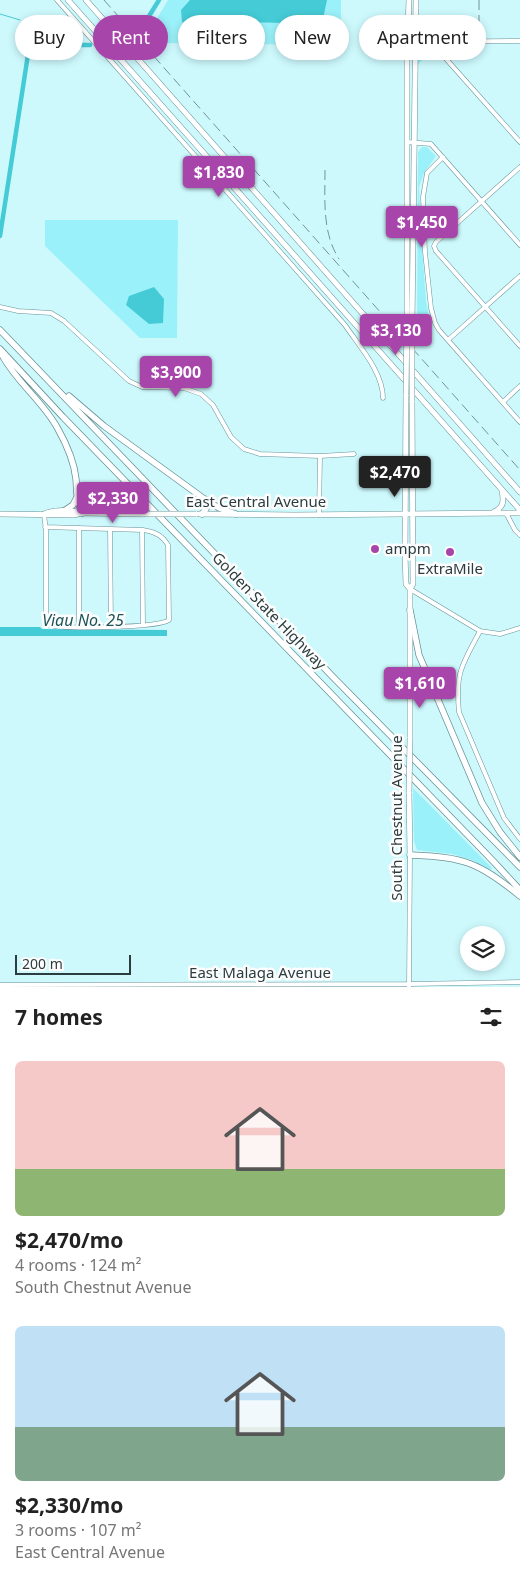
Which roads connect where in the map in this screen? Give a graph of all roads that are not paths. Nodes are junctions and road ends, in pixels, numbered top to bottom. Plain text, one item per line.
1 (57, 0) edge
2 (68, 0) edge
3 (86, 0) edge
4 (408, 0) edge
5 (416, 0) edge
6 (408, 15) edge
7 (415, 15) edge
8 (486, 41) edge
9 (520, 41) edge
10 (407, 60) edge
11 (414, 60) edge
12 (447, 60) edge
13 (407, 142) junction
14 (414, 142) junction
15 (520, 142) edge
16 (442, 157) junction
17 (520, 167) edge
18 (482, 201) junction
19 (520, 244) edge
20 (520, 276) edge
21 (0, 307) edge
22 (486, 307) junction
23 (0, 330) edge
24 (448, 340) junction
25 (520, 346) edge
26 (0, 350) edge
27 (44, 376) junction
28 (520, 386) edge
29 (383, 398) dead end
30 (502, 402) junction
31 (520, 422) edge
32 (354, 454) dead end
33 (320, 456) junction
34 (502, 490) junction
35 (520, 492) edge
36 (77, 497) junction
37 (203, 498) junction
38 (64, 511) junction
39 (520, 511) edge
40 (83, 513) junction
41 (493, 513) junction
42 (506, 513) junction
43 (0, 514) edge
44 (44, 514) junction
45 (199, 514) junction
46 (236, 514) junction
47 (405, 514) junction
48 (413, 514) junction
49 (319, 515) junction
50 (45, 527) junction
51 (79, 528) junction
52 (110, 529) junction
53 (142, 530) junction
54 (520, 535) edge
55 (410, 588) junction
56 (410, 610) junction
57 (143, 625) junction
58 (79, 627) junction
59 (111, 627) junction
60 (520, 628) edge
61 (480, 631) junction
62 (410, 679) junction
63 (431, 685) junction
64 (520, 839) edge
65 (410, 855) junction
66 (520, 857) edge
67 (520, 867) edge
68 (520, 890) edge
69 (520, 896) edge
70 (520, 982) edge
71 (0, 984) edge
72 (409, 986) edge

1 - 29 street
2 - 34 main road
3 - 35 main road
4 - 6 main road, South Chestnut Avenue
5 - 7 main road, South Chestnut Avenue
8 - 9 street
10 - 13 main road, South Chestnut Avenue
11 - 14 main road, South Chestnut Avenue
12 - 15 street
13 - 14 street
13 - 47 main road, South Chestnut Avenue, bridge
14 - 16 street
14 - 48 main road, South Chestnut Avenue, bridge
16 - 18 street
16 - 24 street
17 - 18 street
18 - 19 street
18 - 22 street
20 - 22 street
21 - 33 street
22 - 24 street
22 - 25 street
23 - 27 highway, Golden State Highway
24 - 30 street
26 - 36 highway
26 - 68 highway, Golden State Highway
27 - 37 highway
27 - 67 highway, Golden State Highway
28 - 30 street
30 - 31 street
32 - 33 street
33 - 49 street
34 - 39 main road
34 - 41 main road
36 - 38 highway
36 - 40 highway
37 - 45 highway
37 - 46 highway
38 - 40 main road, East Central Avenue
38 - 44 main road, East Central Avenue
39 - 42 main road, East Central Avenue
40 - 44 main road, East Central Avenue
40 - 45 main road, East Central Avenue, bridge
41 - 42 main road, East Central Avenue
41 - 48 main road, East Central Avenue
42 - 54 street
43 - 44 main road, East Central Avenue
44 - 50 street
45 - 46 main road, East Central Avenue
46 - 49 main road, East Central Avenue
47 - 48 main road, East Central Avenue
47 - 49 main road, East Central Avenue
47 - 55 main road, South Chestnut Avenue
48 - 55 main road, South Chestnut Avenue
50 - 51 street
50 - 58 street
51 - 52 street
51 - 58 street
52 - 53 street
52 - 59 street
53 - 57 street
53 - 57 street
55 - 56 main road, South Chestnut Avenue
55 - 61 street
56 - 62 main road, South Chestnut Avenue
56 - 63 highway
57 - 59 street
58 - 59 street
60 - 61 street
61 - 64 street
62 - 63 highway
62 - 65 main road, South Chestnut Avenue, bridge
63 - 66 highway
65 - 69 highway
65 - 72 street, South Chestnut Avenue
70 - 72 street, East Malaga Avenue
71 - 72 street, East Malaga Avenue

